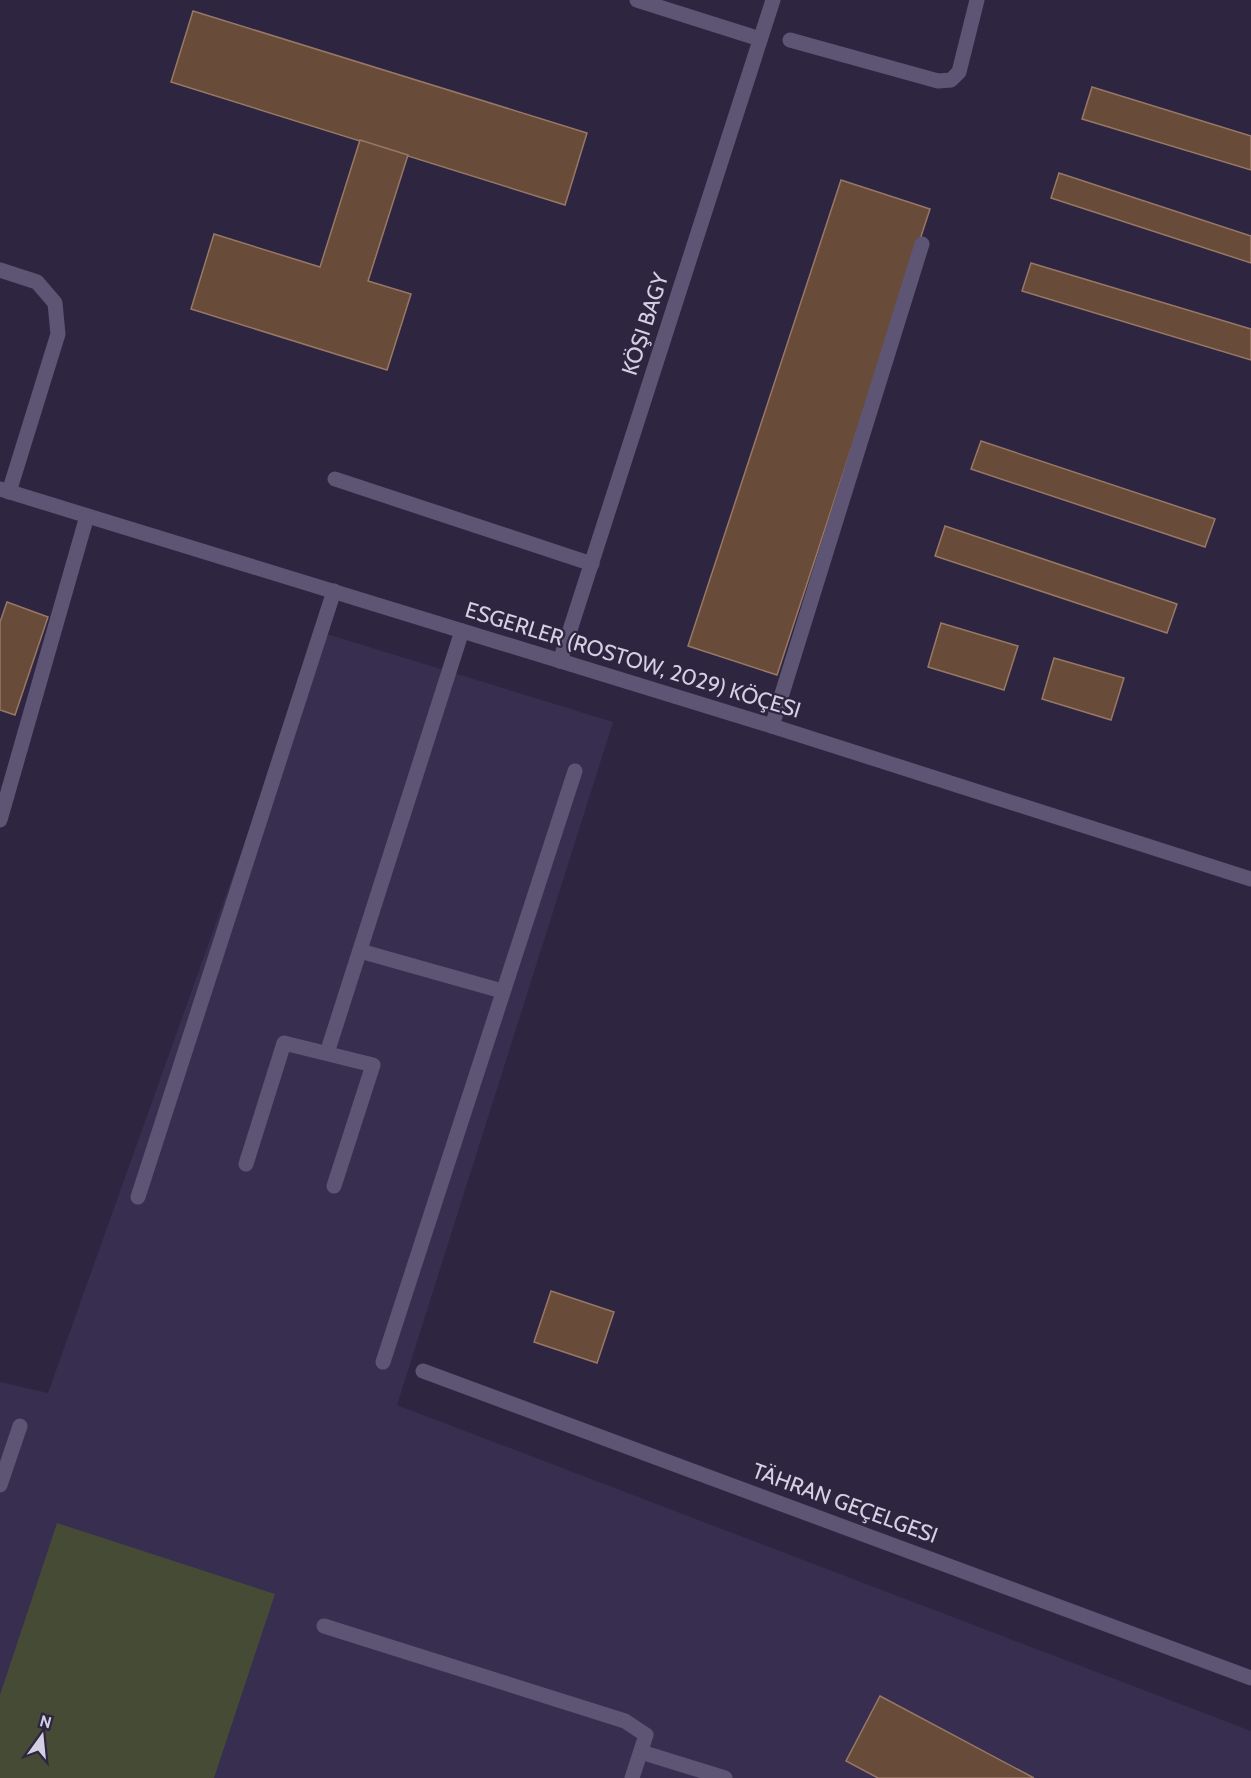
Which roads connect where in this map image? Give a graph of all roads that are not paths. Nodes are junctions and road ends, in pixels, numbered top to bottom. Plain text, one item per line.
1 (637, 0) edge
2 (773, 0) edge
3 (977, 0) edge
4 (760, 39) junction
5 (790, 40) dead end
6 (922, 244) dead end
7 (0, 270) edge
8 (335, 479) dead end
9 (5, 490) edge
10 (87, 516) junction
11 (592, 564) junction
12 (334, 591) junction
13 (462, 631) junction
14 (560, 661) junction
15 (772, 726) junction
16 (575, 771) dead end
17 (0, 820) edge
18 (1251, 879) edge
19 (360, 951) junction
20 (502, 991) junction
21 (327, 1053) junction
22 (246, 1164) dead end
23 (334, 1186) dead end
24 (138, 1197) dead end
25 (383, 1362) dead end
26 (423, 1371) dead end
27 (20, 1426) dead end
28 (0, 1485) edge
29 (324, 1626) dead end
30 (1251, 1678) edge
31 (641, 1752) junction
32 (632, 1778) edge
33 (725, 1778) edge

1 - 4 street
2 - 4 street, KÖŞI BAGY
3 - 5 street
4 - 11 street, KÖŞI BAGY
6 - 15 street
7 - 9 street
8 - 11 street
9 - 10 street, ESGERLER (ROSTOW, 2029) KÖÇESI
10 - 12 street, ESGERLER (ROSTOW, 2029) KÖÇESI
10 - 17 street
11 - 14 street, KÖŞI BAGY
12 - 13 street, ESGERLER (ROSTOW, 2029) KÖÇESI
12 - 24 street
13 - 14 street, ESGERLER (ROSTOW, 2029) KÖÇESI
13 - 19 street
14 - 15 street, ESGERLER (ROSTOW, 2029) KÖÇESI
15 - 18 street, ESGERLER (ROSTOW, 2029) KÖÇESI
16 - 20 street
19 - 20 street
19 - 21 street
20 - 25 street
21 - 22 street
21 - 23 street
26 - 30 street, TÄHRAN GEÇELGESI
27 - 28 street
29 - 31 street
31 - 32 street
31 - 33 street

